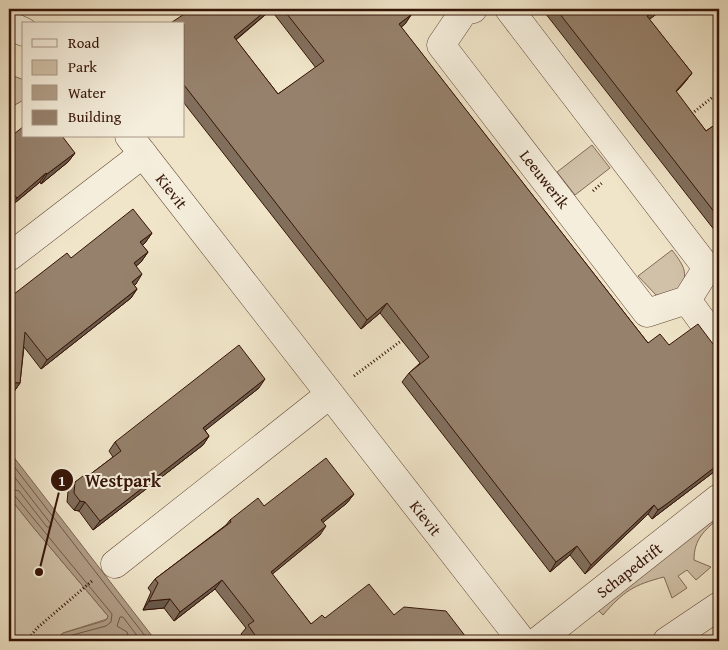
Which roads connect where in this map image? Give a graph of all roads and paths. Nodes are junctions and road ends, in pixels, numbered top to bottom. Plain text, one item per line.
1 (509, 9) edge
2 (467, 10) edge
3 (9, 25) edge
4 (22, 31) edge
5 (719, 92) edge
6 (689, 116) edge
7 (136, 145) edge
8 (627, 164) junction
9 (569, 211) junction
10 (9, 257) edge
11 (687, 300) junction
12 (407, 336) edge
13 (719, 344) edge
14 (329, 395) junction
15 (719, 498) edge
16 (115, 564) dead end
17 (80, 591) dead end
18 (719, 606) edge
19 (26, 641) edge
20 (522, 641) edge
21 (538, 641) edge
22 (667, 641) edge

1 - 8 street
2 - 9 street, Leeuwerik
3 - 4 street
5 - 6 path
7 - 10 street, Kievit
7 - 14 street, Kievit
8 - 9 path
8 - 11 street
9 - 11 street, Leeuwerik
11 - 13 street
12 - 14 path
14 - 16 street
14 - 20 street, Kievit
15 - 21 street, Schapedrift
17 - 19 path
18 - 22 street

